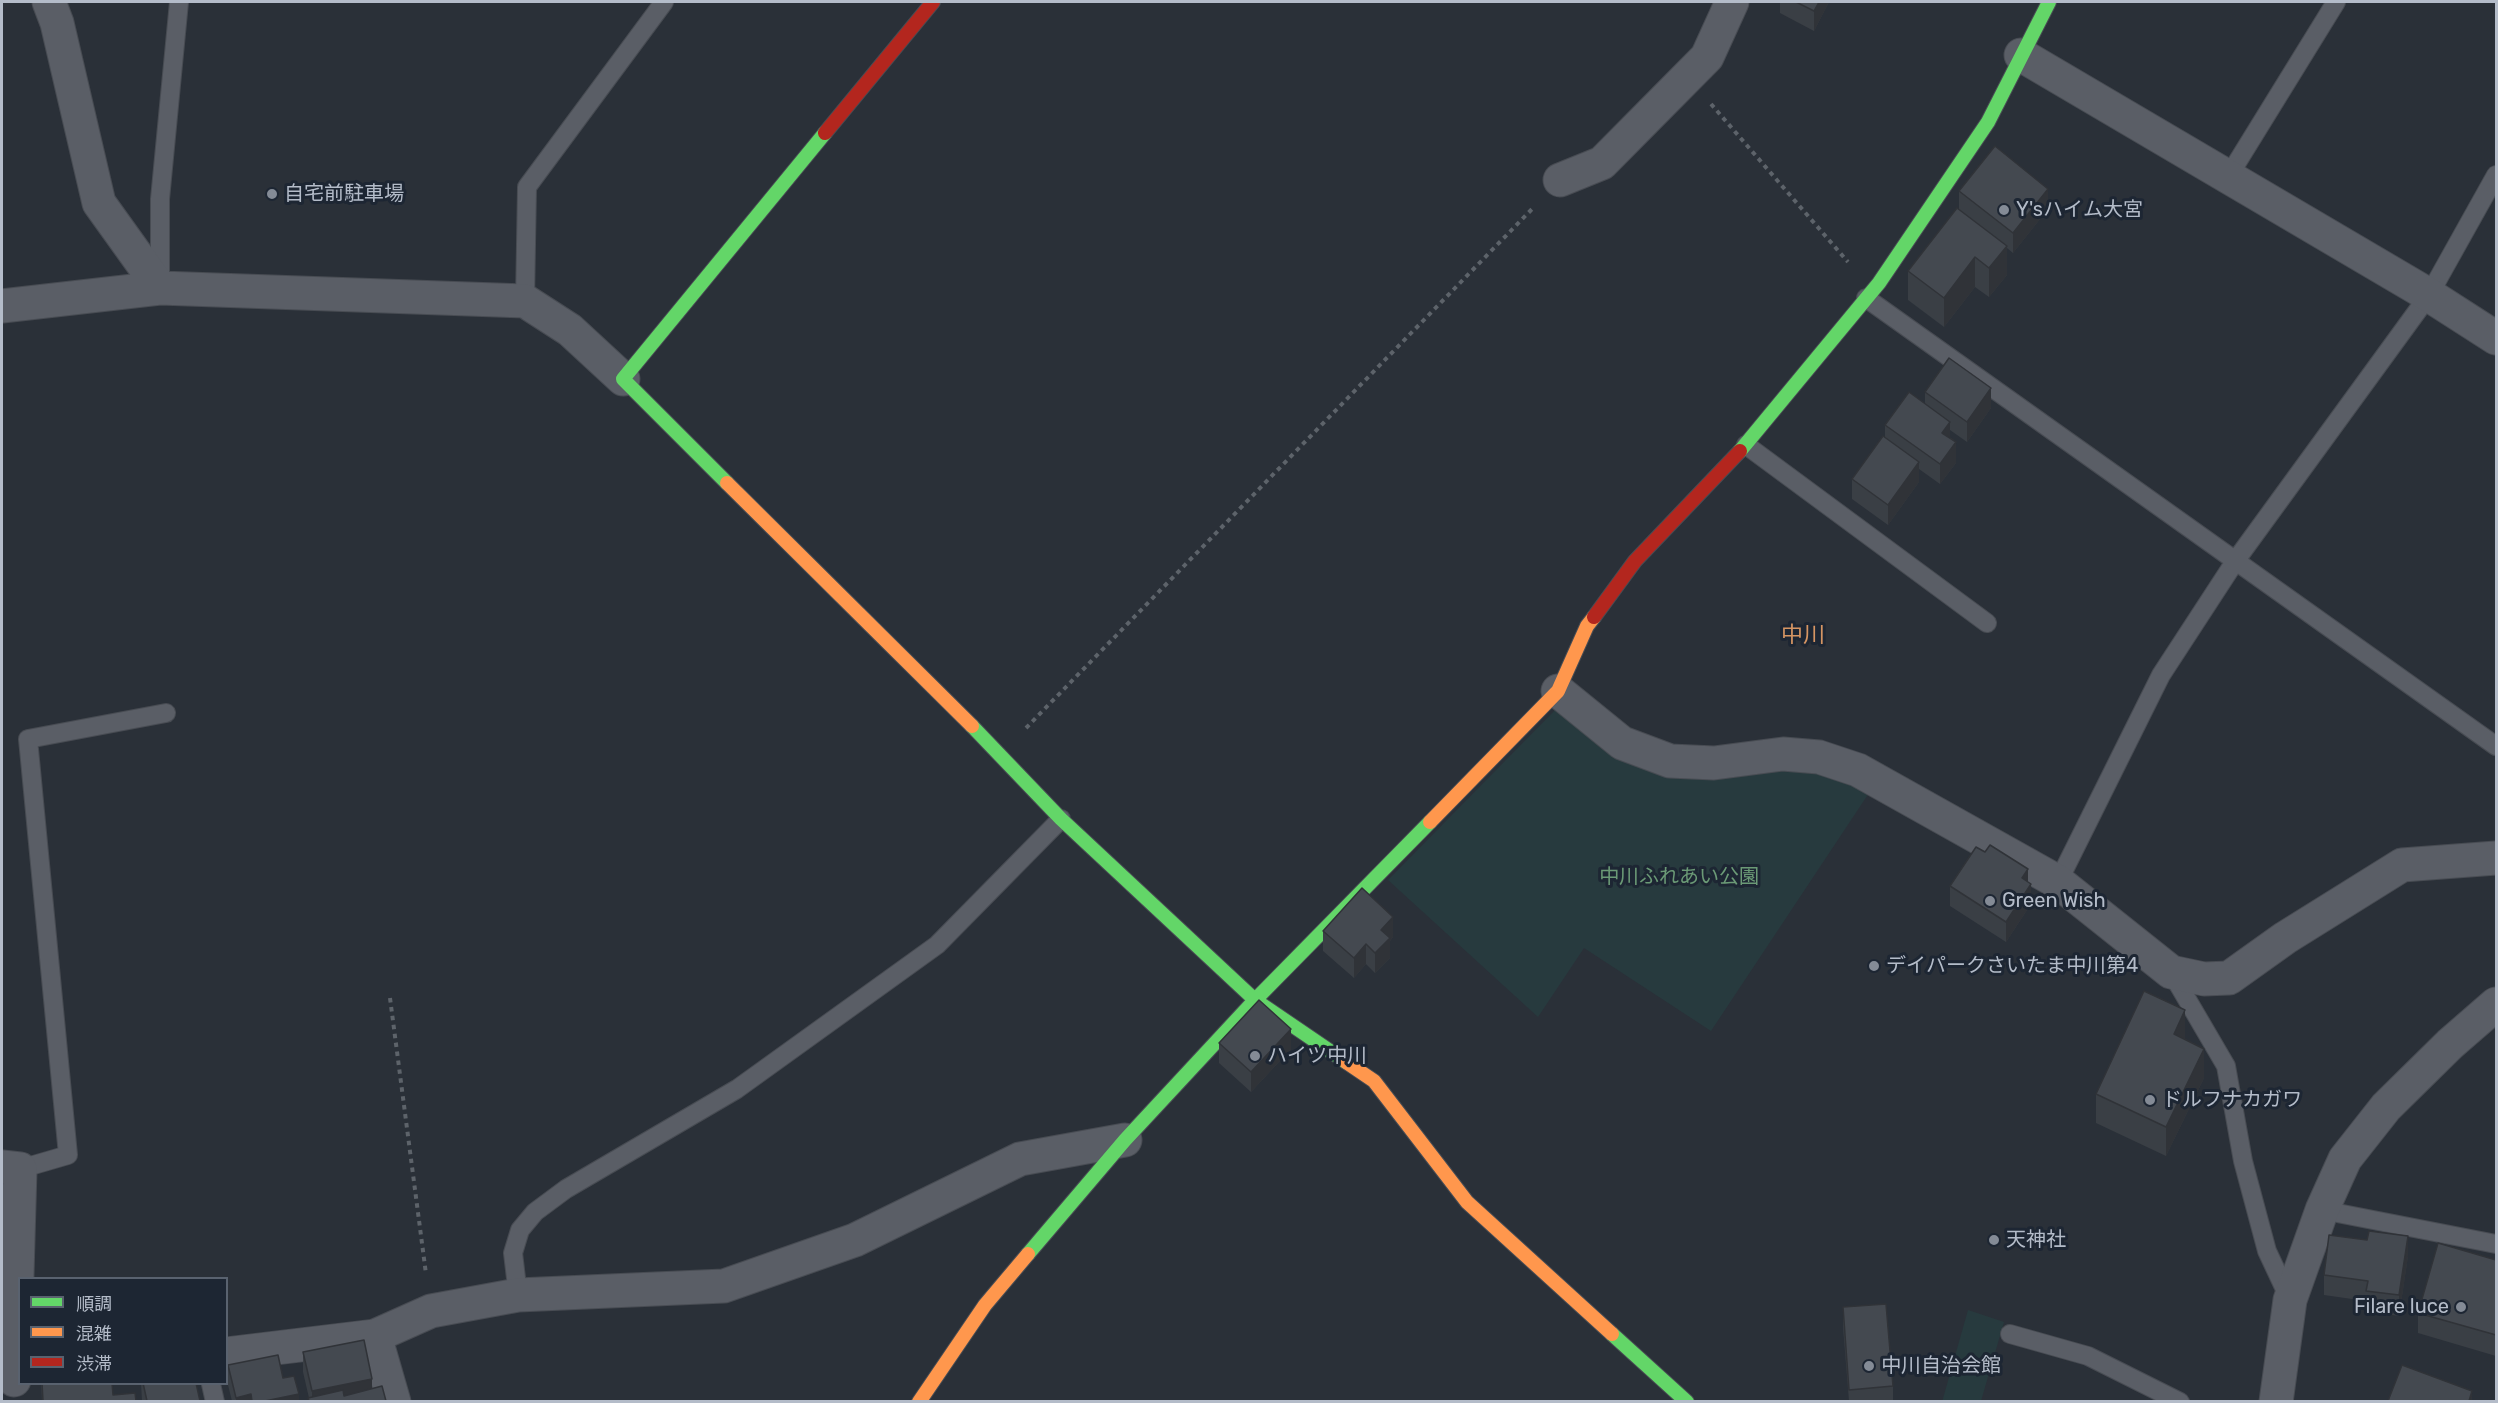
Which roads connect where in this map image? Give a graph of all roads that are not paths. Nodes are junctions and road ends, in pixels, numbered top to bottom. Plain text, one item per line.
1 (49, 2) edge
2 (179, 2) edge
3 (664, 2) edge
4 (933, 2) edge
5 (1732, 2) edge
6 (2049, 2) edge
7 (2336, 2) edge
8 (2021, 55) junction
9 (2496, 175) edge
10 (2228, 177) junction
11 (1560, 180) road end
12 (160, 288) junction
13 (1870, 295) junction
14 (2429, 295) junction
15 (525, 301) junction
16 (2, 306) edge
17 (2496, 338) edge
18 (623, 379) junction
19 (1746, 445) junction
20 (2236, 560) junction
21 (1987, 623) dead end
22 (1558, 691) junction
23 (166, 713) dead end
24 (2496, 746) edge
25 (1061, 819) junction
26 (2496, 858) edge
27 (2058, 882) junction
28 (2171, 972) junction
29 (1255, 1000) junction
30 (2496, 1004) edge
31 (1125, 1140) junction
32 (11, 1168) edge
33 (2322, 1210) junction
34 (2496, 1244) edge
35 (518, 1296) junction
36 (2290, 1300) junction
37 (2010, 1334) dead end
38 (375, 1336) junction
39 (228, 1354) edge
40 (211, 1385) edge
41 (16, 1387) edge
42 (215, 1401) edge
43 (394, 1401) edge
44 (919, 1401) edge
45 (1687, 1401) edge
46 (2180, 1401) edge
47 (2276, 1401) edge

1 - 12 street
2 - 12 lane
3 - 15 lane
4 - 18 street
5 - 11 street
6 - 8 street
7 - 10 lane
8 - 10 street
8 - 13 street
9 - 14 lane
10 - 14 street
12 - 15 street
12 - 16 street
13 - 19 street
13 - 20 lane
14 - 17 street
14 - 20 lane
15 - 18 street
18 - 25 street
19 - 21 lane
19 - 22 street
20 - 24 lane
20 - 27 lane
22 - 27 street
22 - 29 street
23 - 32 lane
25 - 29 street
25 - 35 lane
26 - 28 street
27 - 28 street
28 - 36 lane
29 - 31 street
29 - 45 street
30 - 33 street
31 - 35 street
31 - 44 street
32 - 41 street
33 - 34 lane
33 - 36 street
35 - 38 street
36 - 47 street
37 - 46 lane
38 - 39 street
38 - 43 street
40 - 42 lane

